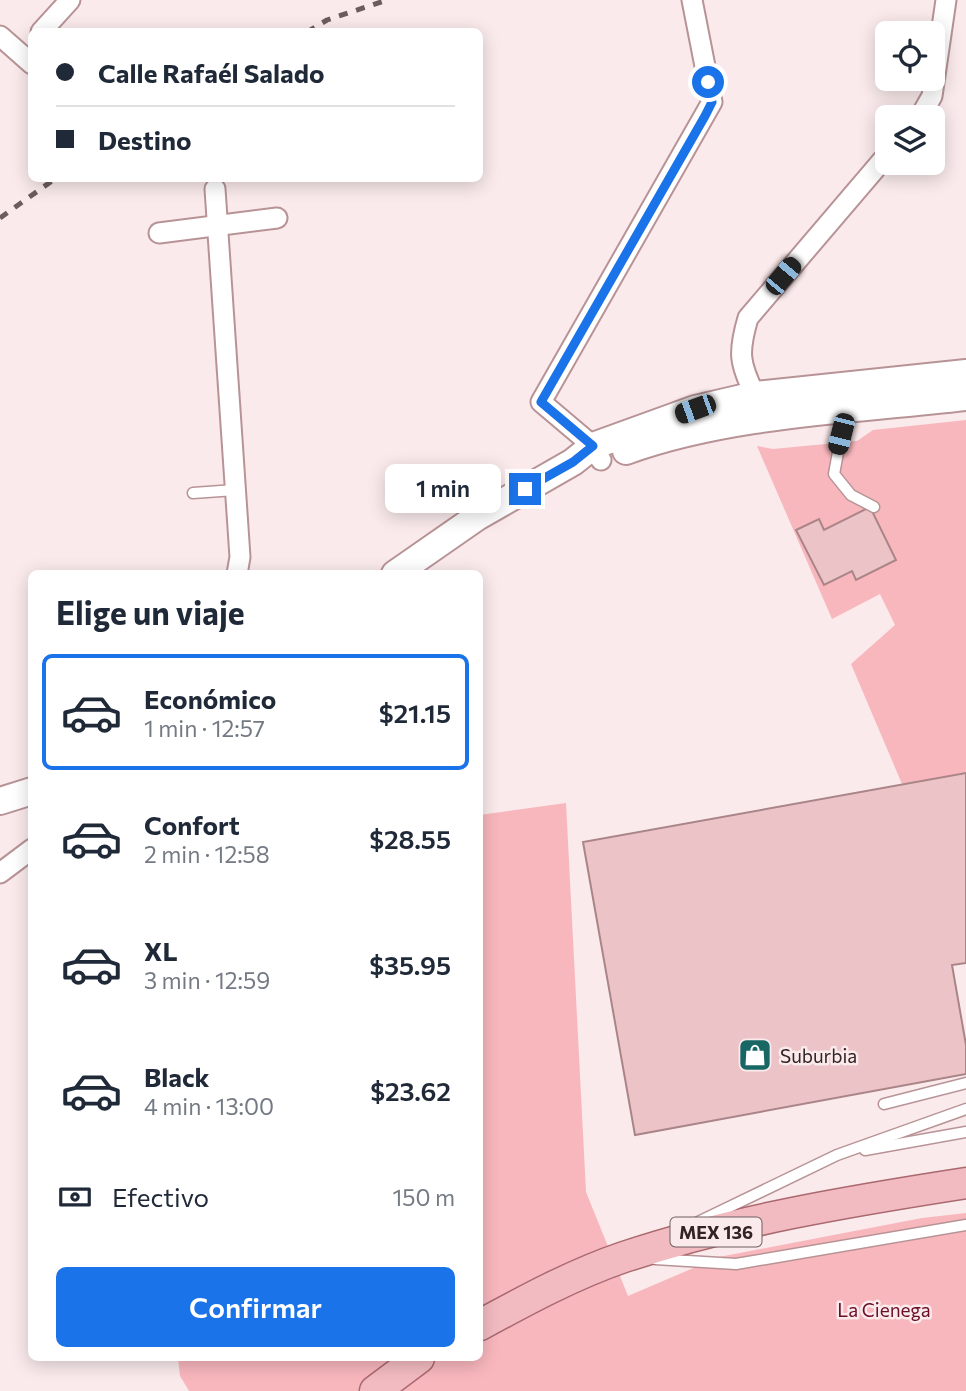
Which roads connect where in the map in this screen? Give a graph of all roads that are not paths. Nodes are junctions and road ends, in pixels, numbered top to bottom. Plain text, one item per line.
1 (70, 0) edge
2 (692, 0) edge
3 (946, 0) edge
4 (45, 28) edge
5 (0, 36) edge
6 (28, 53) edge
7 (927, 105) edge
8 (875, 169) edge
9 (215, 189) dead end
10 (277, 218) dead end
11 (217, 226) junction
12 (159, 233) dead end
13 (966, 373) edge
14 (755, 395) junction
15 (966, 397) edge
16 (846, 409) junction
17 (589, 456) junction
18 (235, 490) junction
19 (193, 493) dead end
20 (874, 507) dead end
21 (238, 570) edge
22 (401, 570) edge
23 (28, 792) edge
24 (0, 801) edge
25 (28, 852) edge
26 (0, 873) edge
27 (966, 1083) edge
28 (884, 1104) dead end
29 (966, 1109) edge
30 (966, 1132) edge
31 (837, 1156) junction
32 (966, 1183) edge
33 (966, 1225) edge
34 (623, 1258) junction
35 (483, 1323) edge
36 (415, 1361) edge
37 (375, 1391) edge

1 - 4 street
2 - 17 street
3 - 7 street
5 - 6 street
8 - 14 street
9 - 11 street
10 - 11 street
11 - 12 street
11 - 18 street
13 - 14 main road
14 - 17 main road
15 - 16 main road
16 - 17 main road
16 - 20 lane
17 - 22 main road
18 - 19 lane
18 - 21 street
23 - 24 main road
25 - 26 street
27 - 28 lane
29 - 31 lane
30 - 31 lane
31 - 34 lane
32 - 34 main road, MEX 136
33 - 34 lane
34 - 35 main road, MEX 136
36 - 37 main road

